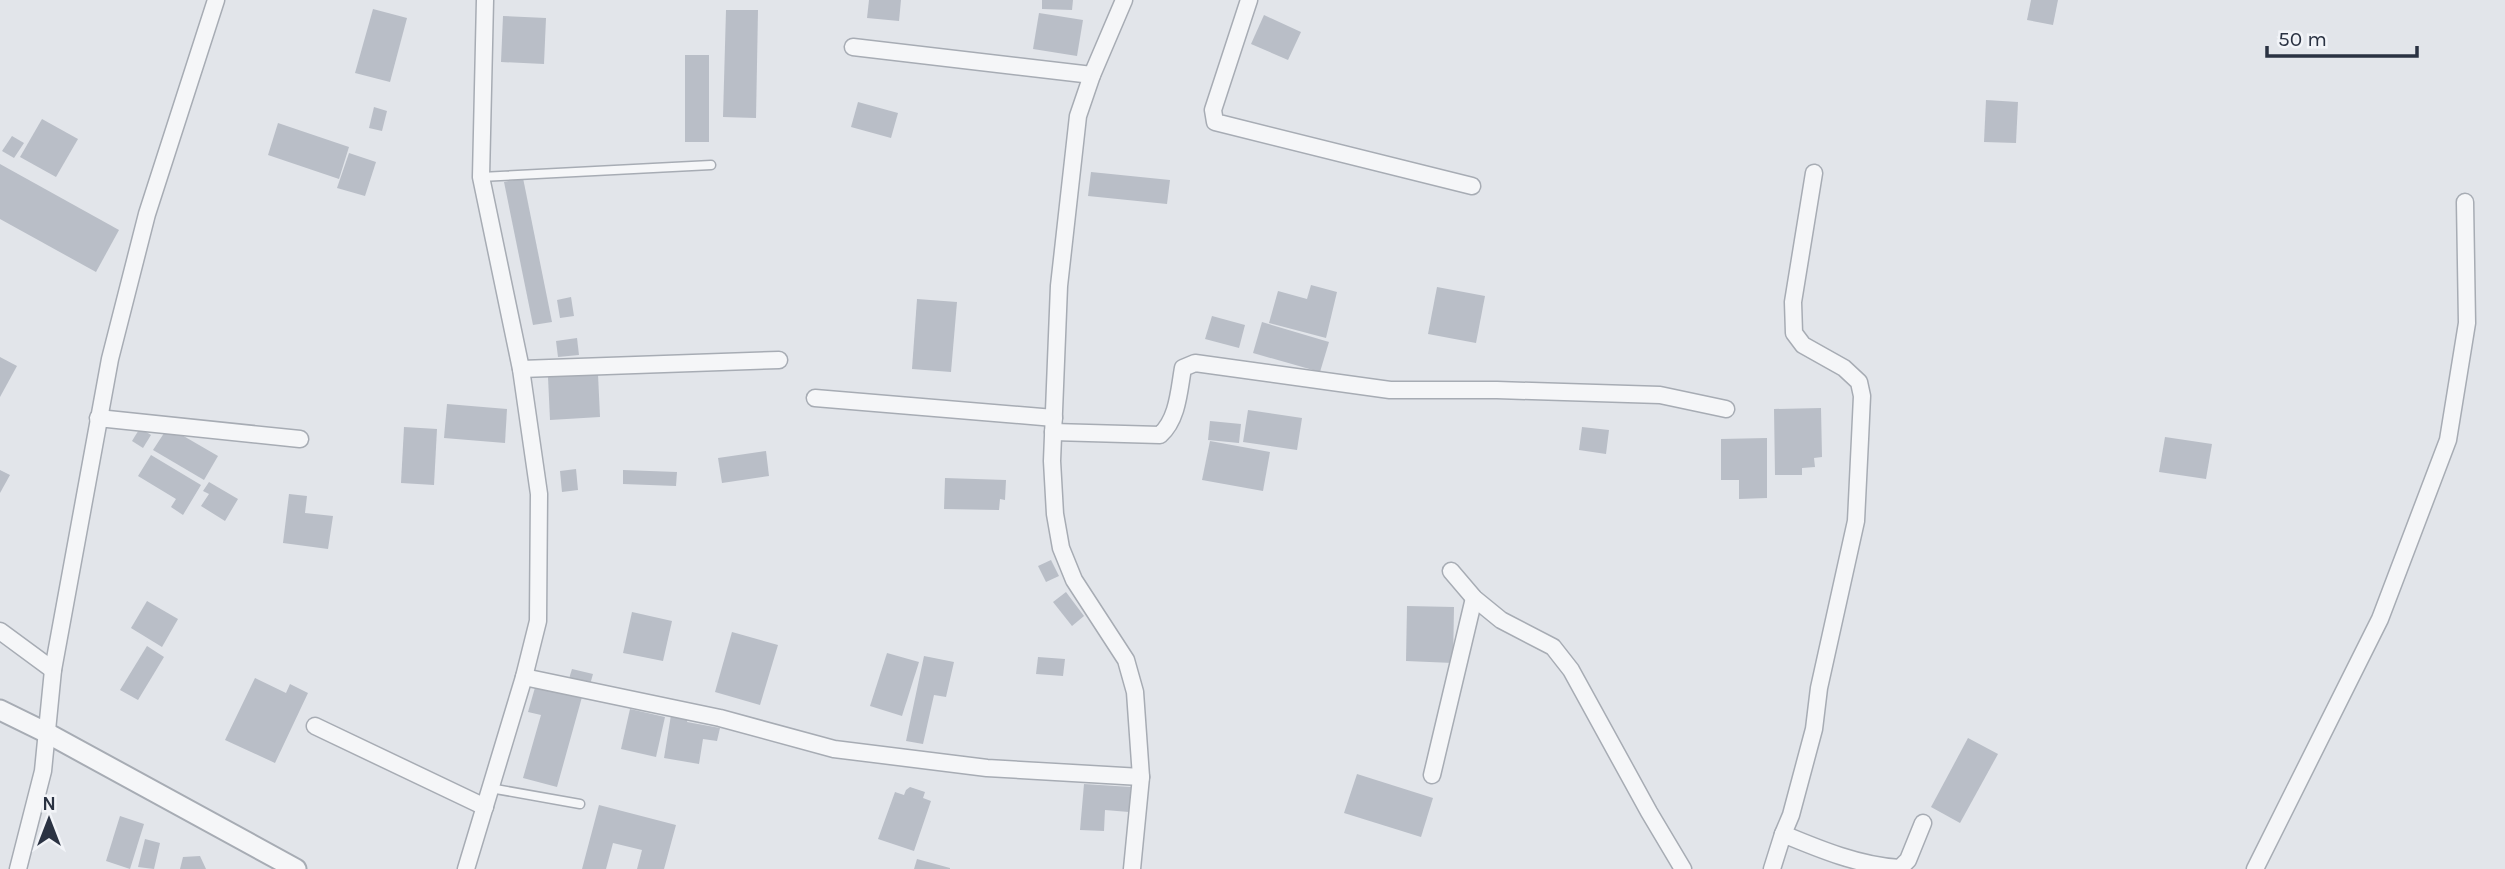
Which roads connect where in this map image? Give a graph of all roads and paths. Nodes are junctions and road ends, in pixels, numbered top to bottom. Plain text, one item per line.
1 (216, 0) edge
2 (485, 0) edge
3 (1124, 0) edge
4 (1249, 0) edge
5 (853, 47) dead end
6 (1092, 75) junction
7 (711, 165) dead end
8 (1814, 173) dead end
9 (481, 177) junction
10 (1472, 186) dead end
11 (2465, 202) dead end
12 (779, 360) dead end
13 (521, 369) junction
14 (815, 398) dead end
15 (1726, 409) dead end
16 (98, 418) junction
17 (1053, 425) junction
18 (300, 439) dead end
19 (1451, 571) dead end
20 (1474, 598) junction
21 (0, 631) edge
22 (53, 670) junction
23 (524, 677) junction
24 (0, 710) edge
25 (315, 726) dead end
26 (47, 733) junction
27 (1432, 775) dead end
28 (1141, 777) junction
29 (490, 788) junction
30 (580, 804) dead end
31 (485, 807) junction
32 (1923, 823) dead end
33 (1783, 834) junction
34 (18, 869) edge
35 (296, 869) edge
36 (466, 869) edge
37 (1132, 869) edge
38 (1683, 869) edge
39 (1772, 869) edge
40 (2255, 869) edge

1 - 16 street
2 - 9 street
3 - 6 street
4 - 10 street
5 - 6 street
6 - 17 street
7 - 9 lane
8 - 33 street
9 - 13 street
11 - 40 street
12 - 13 street
13 - 23 street
14 - 17 street
15 - 17 street
16 - 18 street
16 - 22 street
17 - 28 street
19 - 20 street
20 - 27 street
20 - 38 street
21 - 22 street
22 - 26 street
23 - 28 street
23 - 29 street
24 - 26 street
25 - 31 street
26 - 34 street
26 - 35 street
28 - 37 street
29 - 30 lane
29 - 31 street
31 - 36 street
32 - 33 street
33 - 39 street

